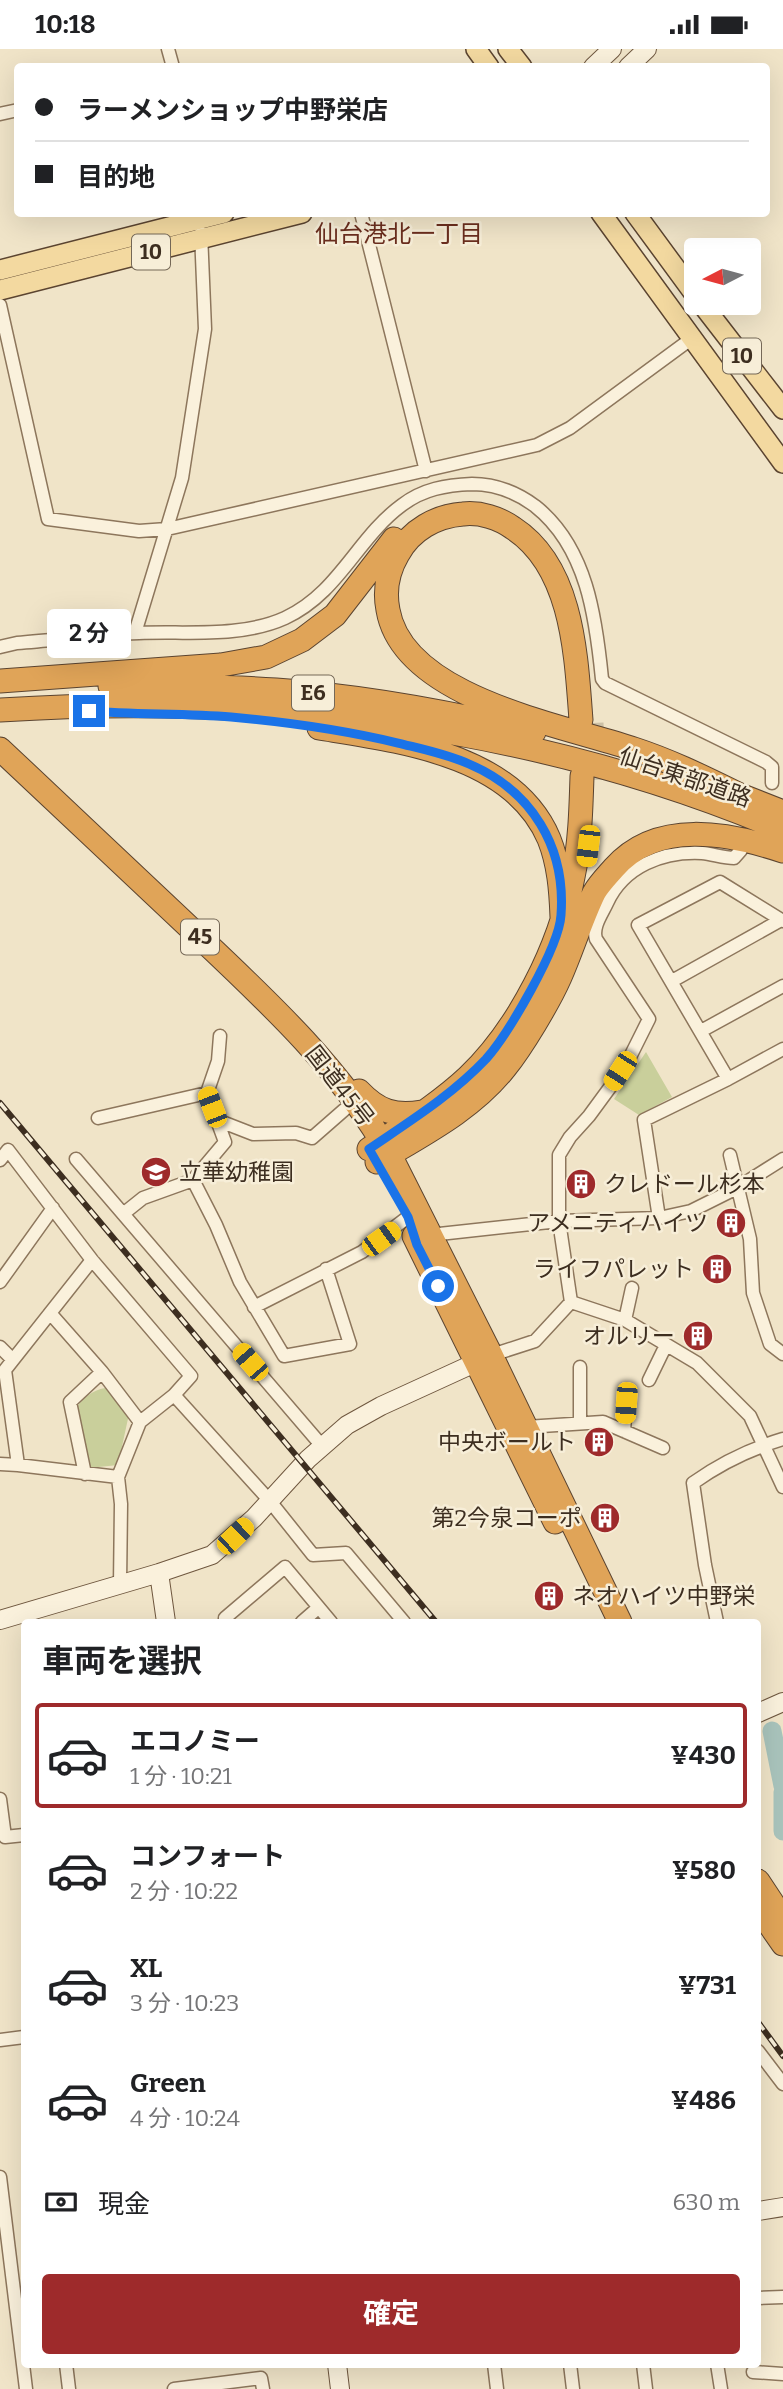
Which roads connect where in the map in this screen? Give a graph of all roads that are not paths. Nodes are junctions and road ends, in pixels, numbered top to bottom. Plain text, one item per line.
1 (475, 49) edge
2 (508, 49) edge
3 (612, 49) edge
4 (647, 49) edge
5 (486, 63) edge
6 (519, 63) edge
7 (597, 63) edge
8 (632, 63) edge
9 (265, 217) edge
10 (361, 217) edge
11 (604, 217) edge
12 (638, 217) edge
13 (200, 224) edge
14 (0, 270) edge
15 (684, 280) edge
16 (0, 289) edge
17 (0, 305) edge
18 (710, 315) edge
19 (691, 339) junction
20 (783, 409) edge
21 (783, 463) edge
22 (426, 471) junction
23 (167, 529) junction
24 (135, 633) junction
25 (0, 647) edge
26 (0, 681) edge
27 (0, 690) edge
28 (36, 695) junction
29 (0, 710) edge
30 (0, 749) edge
31 (587, 751) junction
32 (0, 768) edge
33 (772, 783) dead end
34 (740, 795) junction
35 (783, 812) edge
36 (783, 830) edge
37 (741, 850) dead end
38 (783, 851) edge
39 (562, 918) junction
40 (782, 921) edge
41 (573, 941) junction
42 (671, 981) junction
43 (783, 986) edge
44 (701, 1031) junction
45 (220, 1036) dead end
46 (783, 1049) edge
47 (317, 1055) junction
48 (728, 1079) junction
49 (207, 1093) junction
50 (344, 1110) junction
51 (426, 1111) junction
52 (98, 1118) dead end
53 (217, 1120) junction
54 (379, 1152) junction
55 (730, 1155) dead end
56 (76, 1159) dead end
57 (783, 1159) edge
58 (0, 1160) edge
59 (193, 1180) junction
60 (737, 1188) junction
61 (53, 1208) junction
62 (123, 1214) junction
63 (408, 1217) junction
64 (659, 1218) junction
65 (559, 1221) junction
66 (430, 1235) junction
67 (92, 1260) junction
68 (326, 1269) junction
69 (0, 1282) edge
70 (632, 1288) dead end
71 (570, 1302) junction
72 (254, 1307) junction
73 (50, 1313) junction
74 (625, 1320) junction
75 (666, 1345) junction
76 (0, 1347) edge
77 (783, 1354) edge
78 (483, 1359) junction
79 (13, 1360) junction
80 (580, 1367) dead end
81 (102, 1372) junction
82 (649, 1380) dead end
83 (174, 1395) junction
84 (626, 1403) dead end
85 (140, 1422) junction
86 (580, 1423) junction
87 (526, 1427) junction
88 (624, 1431) junction
89 (783, 1439) edge
90 (763, 1445) junction
91 (323, 1446) junction
92 (663, 1448) dead end
93 (0, 1464) edge
94 (18, 1465) junction
95 (85, 1474) junction
96 (118, 1477) junction
97 (783, 1487) edge
98 (269, 1500) junction
99 (159, 1573) junction
100 (120, 1585) junction
101 (318, 1608) junction
102 (166, 1619) edge
103 (225, 1619) edge
104 (305, 1619) edge
105 (328, 1619) edge
106 (401, 1619) edge
107 (603, 1619) edge
108 (619, 1619) edge
109 (716, 1619) edge
110 (0, 1620) edge
111 (783, 1702) edge
112 (761, 1712) edge
113 (0, 1799) edge
114 (21, 1835) edge
115 (761, 1886) edge
116 (761, 1912) edge
117 (783, 1919) edge
118 (783, 1944) edge
119 (21, 2038) edge
120 (0, 2040) edge
121 (761, 2055) edge
122 (783, 2084) edge
123 (0, 2177) edge
124 (761, 2206) edge
125 (783, 2207) edge
126 (3, 2232) edge
127 (783, 2297) edge
128 (761, 2298) edge
129 (21, 2355) edge
130 (23, 2368) edge
131 (66, 2368) edge
132 (337, 2368) edge
133 (494, 2368) edge
134 (570, 2368) edge
135 (643, 2368) edge
136 (718, 2368) edge
137 (753, 2372) dead end
138 (783, 2374) edge
139 (182, 2388) edge
140 (26, 2389) edge
141 (69, 2389) edge
142 (263, 2389) edge
143 (340, 2389) edge
144 (497, 2389) edge
145 (573, 2389) edge
146 (646, 2389) edge
147 (721, 2389) edge

1 - 5 main road
2 - 6 main road
3 - 7 street
4 - 8 street
9 - 13 main road, 10
10 - 22 street
11 - 19 main road, 10
12 - 15 main road
13 - 14 main road, 10
13 - 16 main road, 10
13 - 23 street
17 - 23 street
18 - 20 main road, 10
19 - 21 main road, 10
19 - 22 street
22 - 23 street
23 - 24 street
24 - 25 street
24 - 33 street
26 - 28 highway
27 - 28 highway, E6
28 - 29 highway, E6
28 - 31 highway, E6
28 - 31 highway
28 - 39 highway
30 - 47 highway, 国道45号 / 45
31 - 34 highway, 仙台東部道路 / E6
31 - 34 highway
31 - 36 highway, 仙台東部道路 / E6
31 - 39 highway
31 - 41 highway
32 - 50 highway, 国道45号 / 45
34 - 35 highway, 仙台東部道路 / E6
37 - 65 street
38 - 41 highway
39 - 51 highway
40 - 42 street
40 - 42 street
41 - 54 highway
42 - 44 street
43 - 44 street
44 - 48 street
45 - 49 street
46 - 48 street
47 - 51 highway
47 - 54 highway, 国道45号 / 45
48 - 64 street
49 - 52 street
49 - 53 street
50 - 53 street
50 - 54 highway, 国道45号 / 45
51 - 54 highway
53 - 59 street
54 - 63 highway, 国道45号 / 45
54 - 66 highway, 国道45号 / 45
55 - 60 street
56 - 62 street
57 - 60 street
58 - 61 street
59 - 62 street
59 - 72 street
60 - 64 street
60 - 77 street
61 - 67 street
61 - 69 street
62 - 91 street
63 - 68 street
63 - 78 highway, 国道45号 / 45
64 - 65 street
65 - 66 street
65 - 71 street
66 - 78 highway, 国道45号 / 45
67 - 73 street
67 - 83 street
68 - 72 street
68 - 72 street
70 - 74 street
71 - 74 street
71 - 78 street
73 - 79 street
73 - 81 street
74 - 75 street
75 - 82 street
75 - 90 street
76 - 79 street
78 - 87 highway, 国道45号 / 45
78 - 91 street
78 - 107 highway, 国道45号 / 45
79 - 94 street
80 - 86 street
81 - 85 street
81 - 95 street
83 - 85 street
83 - 98 street
84 - 88 street
85 - 96 street
86 - 87 street
86 - 88 street
87 - 108 highway, 国道45号 / 45
88 - 92 street
89 - 90 street
90 - 97 street
90 - 109 street
91 - 98 street
93 - 94 street
94 - 95 street
95 - 96 street
96 - 100 street
98 - 99 street
98 - 106 street
99 - 100 street
99 - 102 street
100 - 110 street
101 - 103 street
101 - 104 street
101 - 105 street
111 - 112 street
113 - 114 street
115 - 117 highway
116 - 118 highway
119 - 120 street
121 - 122 street
123 - 126 street
124 - 125 street
126 - 129 street
127 - 128 street
130 - 140 street
131 - 141 street
132 - 143 street
133 - 144 street
134 - 145 street
135 - 146 street
136 - 147 street
137 - 138 street
139 - 142 street

